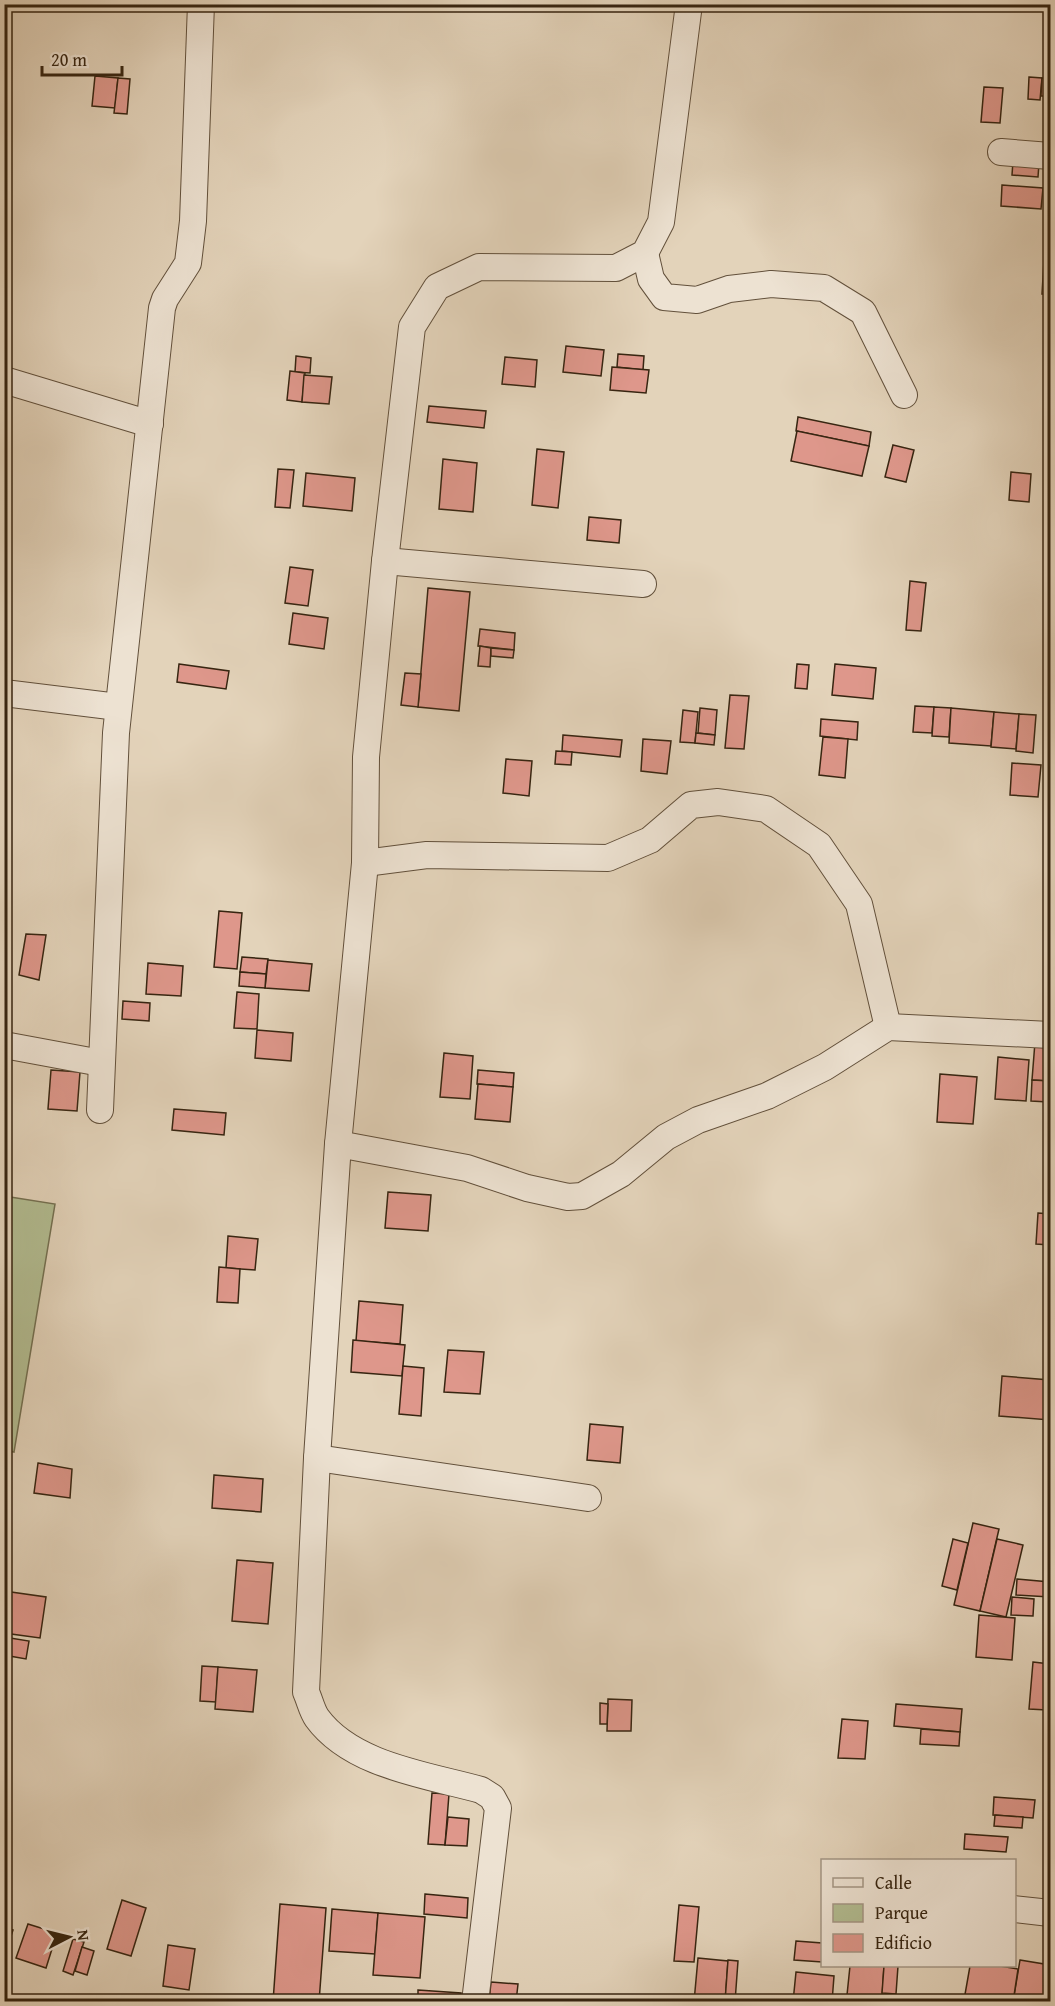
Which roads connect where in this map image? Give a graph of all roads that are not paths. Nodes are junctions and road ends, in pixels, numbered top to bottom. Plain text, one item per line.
1 (201, 4) edge
2 (688, 4) edge
3 (1000, 152) dead end
4 (1050, 156) edge
5 (645, 253) junction
6 (4, 380) edge
7 (904, 395) dead end
8 (150, 424) junction
9 (385, 561) junction
10 (643, 584) dead end
11 (4, 693) edge
12 (118, 707) junction
13 (365, 863) junction
14 (888, 1027) junction
15 (1050, 1035) edge
16 (4, 1045) edge
17 (101, 1063) junction
18 (100, 1110) dead end
19 (338, 1144) junction
20 (317, 1458) junction
21 (588, 1498) dead end
22 (1016, 1909) edge
23 (1050, 1913) edge
24 (475, 2001) edge

1 - 8 street
2 - 5 street
3 - 4 street
5 - 7 street
5 - 9 street
6 - 8 street
8 - 12 street
9 - 10 street
9 - 13 street
11 - 12 street
12 - 17 street
13 - 14 street
13 - 19 street
14 - 15 street
14 - 19 street
16 - 17 street
17 - 18 street
19 - 20 street
20 - 21 street
20 - 24 street
22 - 23 street

